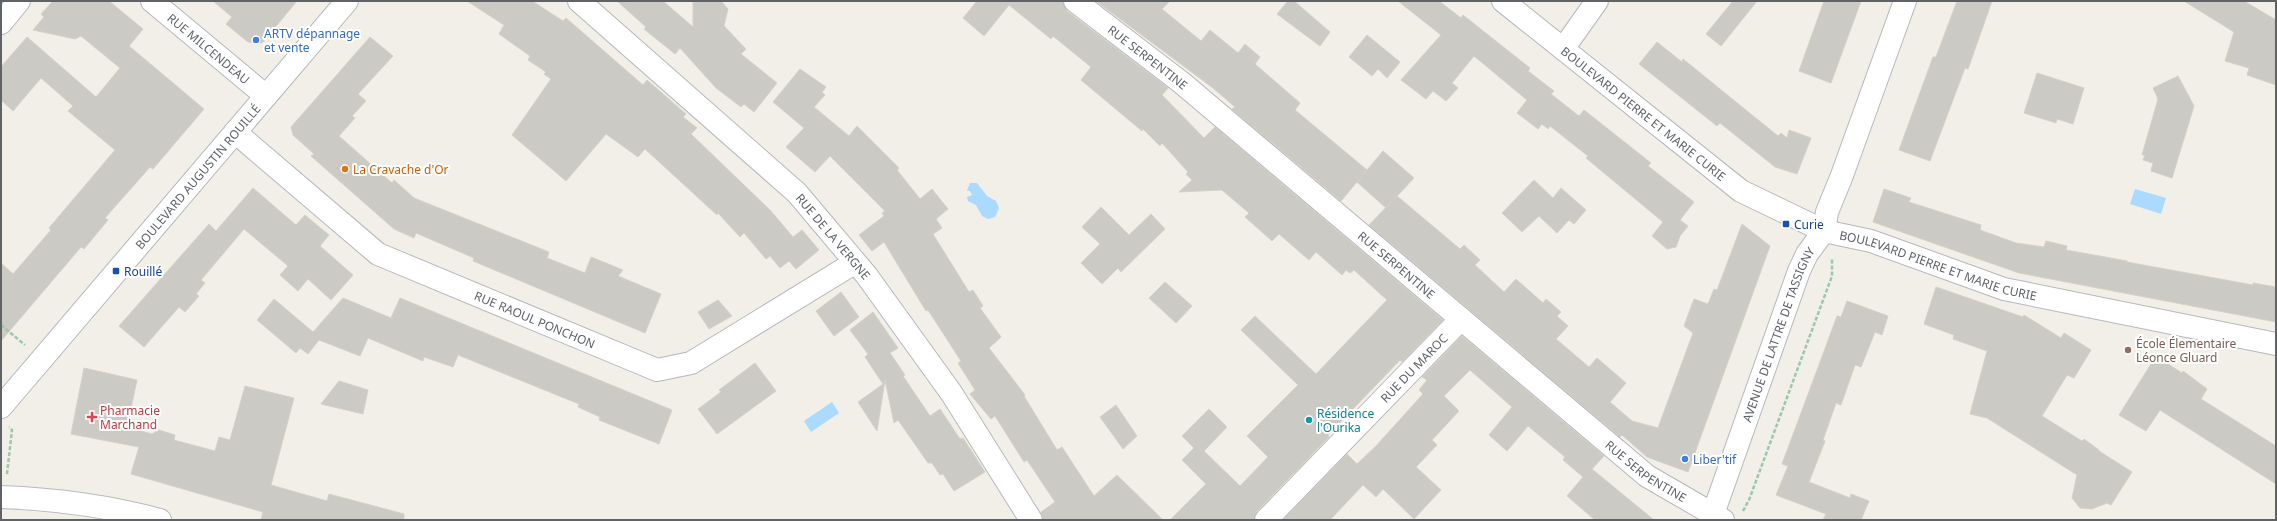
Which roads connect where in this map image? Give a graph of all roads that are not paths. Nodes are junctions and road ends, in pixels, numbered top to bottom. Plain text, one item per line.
1 (19, 1) edge
2 (152, 1) edge
3 (347, 1) edge
4 (579, 1) edge
5 (1075, 1) edge
6 (1503, 1) edge
7 (1597, 1) edge
8 (1905, 1) edge
9 (1, 23) edge
10 (1563, 48) junction
11 (266, 96) junction
12 (235, 132) junction
13 (1824, 231) junction
14 (854, 263) junction
15 (1461, 318) junction
16 (2276, 344) edge
17 (3, 414) edge
18 (2, 497) edge
19 (1726, 516) edge
20 (160, 520) edge
21 (1031, 520) edge
22 (1266, 520) edge

1 - 9 street
2 - 11 street, RUE MILCENDEAU
3 - 11 street, BOULEVARD AUGUSTIN ROUILLÉ
4 - 14 street, RUE DE LA VERGNE
5 - 15 street, RUE SERPENTINE
6 - 10 street, BOULEVARD PIERRE ET MARIE CURIE
7 - 10 street
8 - 13 street, AVENUE DE LATTRE DE TASSIGNY
10 - 13 street, BOULEVARD PIERRE ET MARIE CURIE
11 - 12 street, BOULEVARD AUGUSTIN ROUILLÉ
12 - 14 street, RUE RAOUL PONCHON
12 - 17 street, BOULEVARD AUGUSTIN ROUILLÉ
13 - 16 street, BOULEVARD PIERRE ET MARIE CURIE
13 - 19 street, AVENUE DE LATTRE DE TASSIGNY
14 - 21 street, RUE DE LA VERGNE
15 - 19 street, RUE SERPENTINE
15 - 22 street, RUE DU MAROC
18 - 20 street

